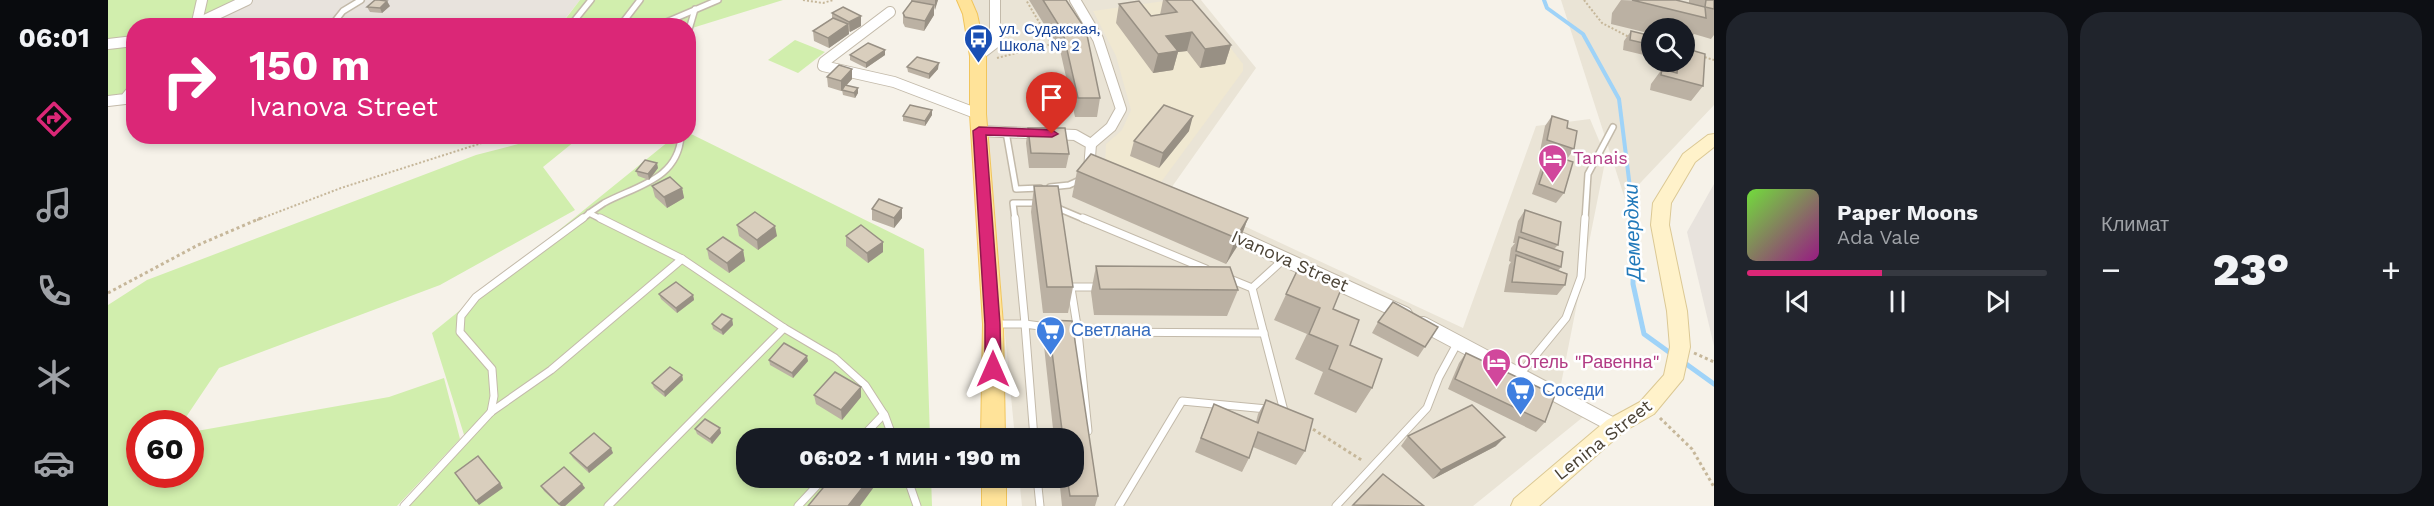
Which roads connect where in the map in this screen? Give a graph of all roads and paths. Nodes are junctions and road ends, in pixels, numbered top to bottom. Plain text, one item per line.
1 (202, 0) edge
2 (247, 0) edge
3 (361, 0) edge
4 (591, 0) edge
5 (640, 0) edge
6 (718, 0) edge
7 (803, 0) edge
8 (833, 0) edge
9 (964, 0) edge
10 (995, 0) edge
11 (1026, 0) edge
12 (1076, 0) edge
13 (1584, 0) edge
14 (695, 9) junction
15 (890, 12) dead end
16 (196, 18) edge
17 (207, 18) edge
18 (337, 18) edge
19 (576, 18) edge
20 (626, 18) edge
21 (675, 18) edge
22 (692, 18) edge
23 (1634, 38) edge
24 (126, 42) edge
25 (108, 44) edge
26 (1695, 54) edge
27 (978, 60) junction
28 (1714, 60) edge
29 (126, 99) edge
30 (108, 101) edge
31 (979, 123) junction
32 (1613, 127) dead end
33 (1006, 132) junction
34 (1714, 139) edge
35 (478, 144) edge
36 (678, 144) edge
37 (1091, 144) junction
38 (1094, 177) joint
39 (1044, 203) edge
40 (589, 213) junction
41 (1061, 220) edge
42 (1220, 230) edge
43 (1286, 258) junction
44 (682, 259) junction
45 (1210, 271) edge
46 (1220, 275) edge
47 (1070, 276) edge
48 (1071, 287) junction
49 (1105, 287) edge
50 (1230, 288) edge
51 (1252, 288) junction
52 (108, 293) edge
53 (993, 324) junction
54 (1025, 324) junction
55 (784, 328) junction
56 (1078, 332) junction
57 (1264, 333) junction
58 (1458, 341) junction
59 (1520, 374) junction
60 (1647, 408) junction
61 (1284, 411) junction
62 (491, 412) junction
63 (884, 414) junction
64 (1615, 426) junction
65 (871, 428) edge
66 (889, 428) edge
67 (993, 428) edge
68 (1033, 428) edge
69 (1089, 436) edge
70 (1372, 466) junction
71 (1714, 487) edge
72 (815, 488) edge
73 (911, 488) edge
74 (993, 488) edge
75 (1038, 488) edge
76 (404, 506) edge
77 (608, 506) edge
78 (798, 506) edge
79 (917, 506) edge
80 (994, 506) edge
81 (1040, 506) edge
82 (1119, 506) edge
83 (1336, 506) edge
84 (1522, 506) edge

1 - 16 street
2 - 17 street
3 - 18 lane
4 - 19 lane
5 - 20 lane
6 - 14 lane
7 - 8 path
9 - 27 main road
10 - 27 street
11 - 27 path
12 - 37 street
13 - 23 path
14 - 21 lane
14 - 22 lane
15 - 31 street
24 - 25 street
26 - 28 path
27 - 31 main road
29 - 30 street
31 - 33 street
31 - 53 main road
32 - 59 lane
33 - 37 street
33 - 38 lane
34 - 60 main road, Lenina Street
35 - 52 path
36 - 40 lane
37 - 38 street
39 - 54 lane
40 - 44 lane
40 - 62 lane
41 - 45 lane
42 - 43 street, Ivanova Street
43 - 51 lane
43 - 58 street, Ivanova Street
44 - 55 lane
44 - 62 lane
46 - 51 lane
47 - 48 lane
48 - 49 lane
48 - 56 lane
50 - 51 lane
51 - 57 lane
53 - 54 lane
53 - 67 main road
54 - 56 lane
54 - 68 lane
55 - 63 lane
55 - 77 lane
56 - 57 lane
56 - 69 lane
57 - 61 lane
58 - 59 street, Ivanova Street
58 - 70 lane
59 - 64 street, Ivanova Street
60 - 64 main road, Lenina Street
60 - 71 path
61 - 70 path
61 - 82 lane
62 - 76 lane
63 - 65 lane
63 - 66 lane
64 - 84 main road, Lenina Street
70 - 83 lane
72 - 78 lane
73 - 79 lane
74 - 80 main road
75 - 81 lane

